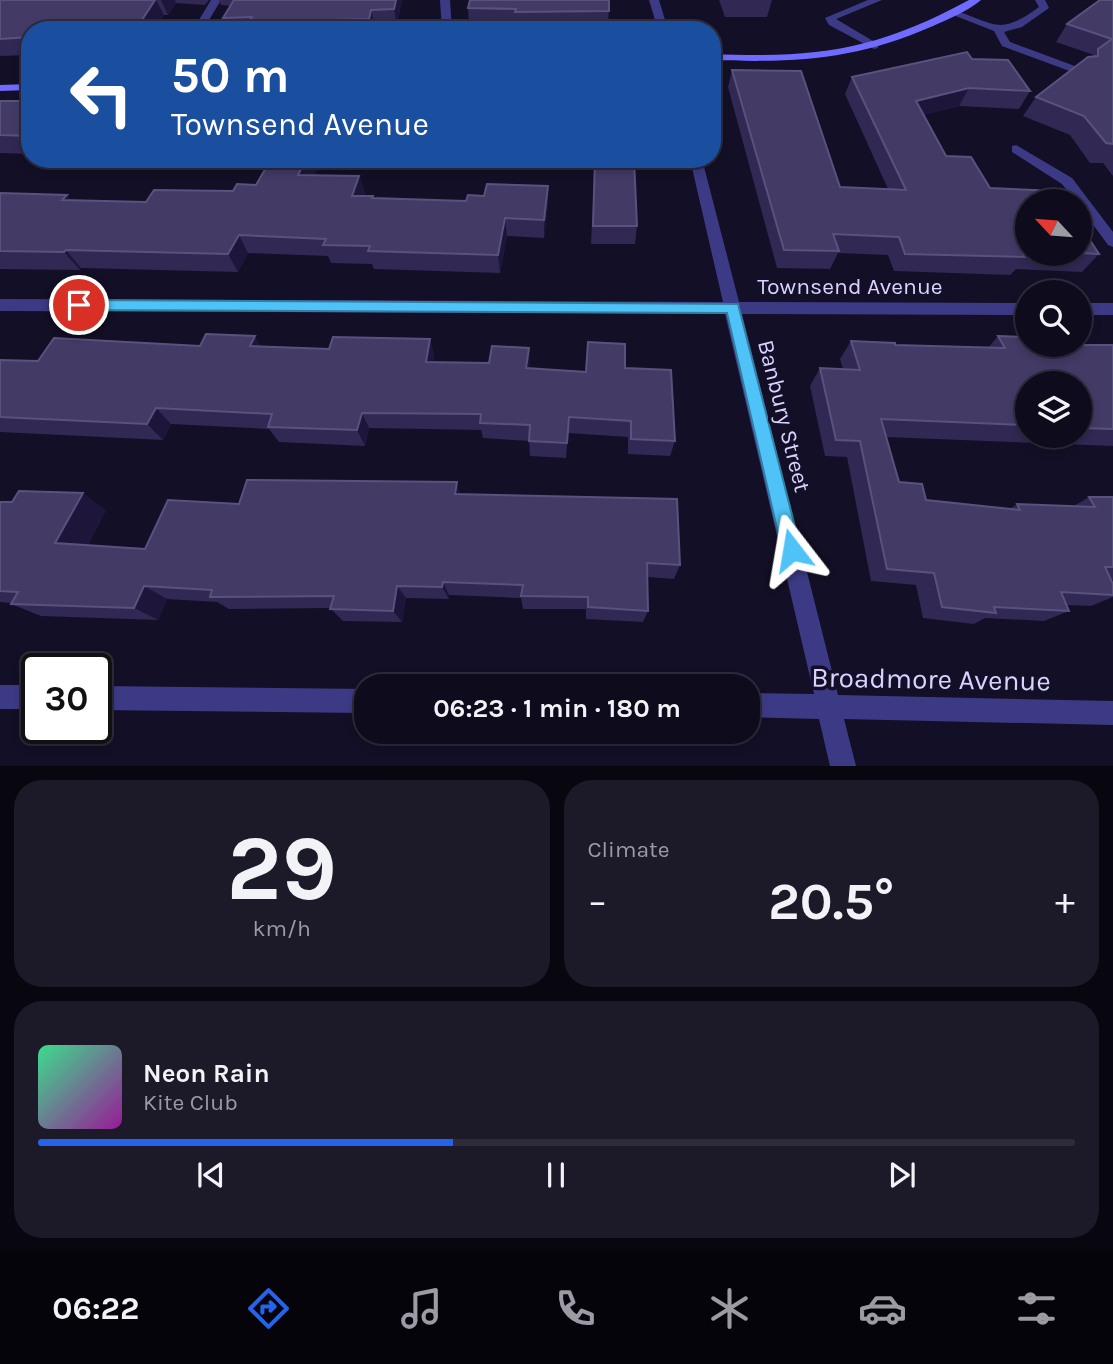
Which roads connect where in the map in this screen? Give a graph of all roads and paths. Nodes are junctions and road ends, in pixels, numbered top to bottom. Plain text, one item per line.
1 (216, 0) edge
2 (445, 0) edge
3 (654, 0) edge
4 (877, 0) edge
5 (976, 0) edge
6 (1045, 4) edge
7 (953, 13) junction
8 (203, 21) edge
9 (446, 21) edge
10 (660, 21) edge
11 (998, 30) junction
12 (873, 46) junction
13 (721, 57) edge
14 (1079, 71) edge
15 (21, 88) edge
16 (0, 89) edge
17 (1016, 149) dead end
18 (698, 168) edge
19 (1113, 242) edge
20 (0, 304) edge
21 (733, 308) junction
22 (1015, 309) edge
23 (1092, 309) edge
24 (1113, 309) edge
25 (0, 697) edge
26 (21, 697) edge
27 (112, 698) edge
28 (354, 701) edge
29 (760, 705) edge
30 (830, 706) junction
31 (1113, 713) edge
32 (843, 765) edge

1 - 8 street
2 - 9 street
3 - 10 street
4 - 12 street
5 - 7 main road
6 - 11 street
7 - 11 street
7 - 12 main road
11 - 14 street
12 - 13 main road
15 - 16 main road
17 - 19 street
18 - 21 street, Banbury Street
20 - 21 street, Townsend Avenue
21 - 22 street, Townsend Avenue
21 - 30 street, Banbury Street
23 - 24 street
25 - 26 street
27 - 28 street
29 - 30 street, Broadmore Avenue
30 - 31 street, Broadmore Avenue
30 - 32 street, Banbury Street

